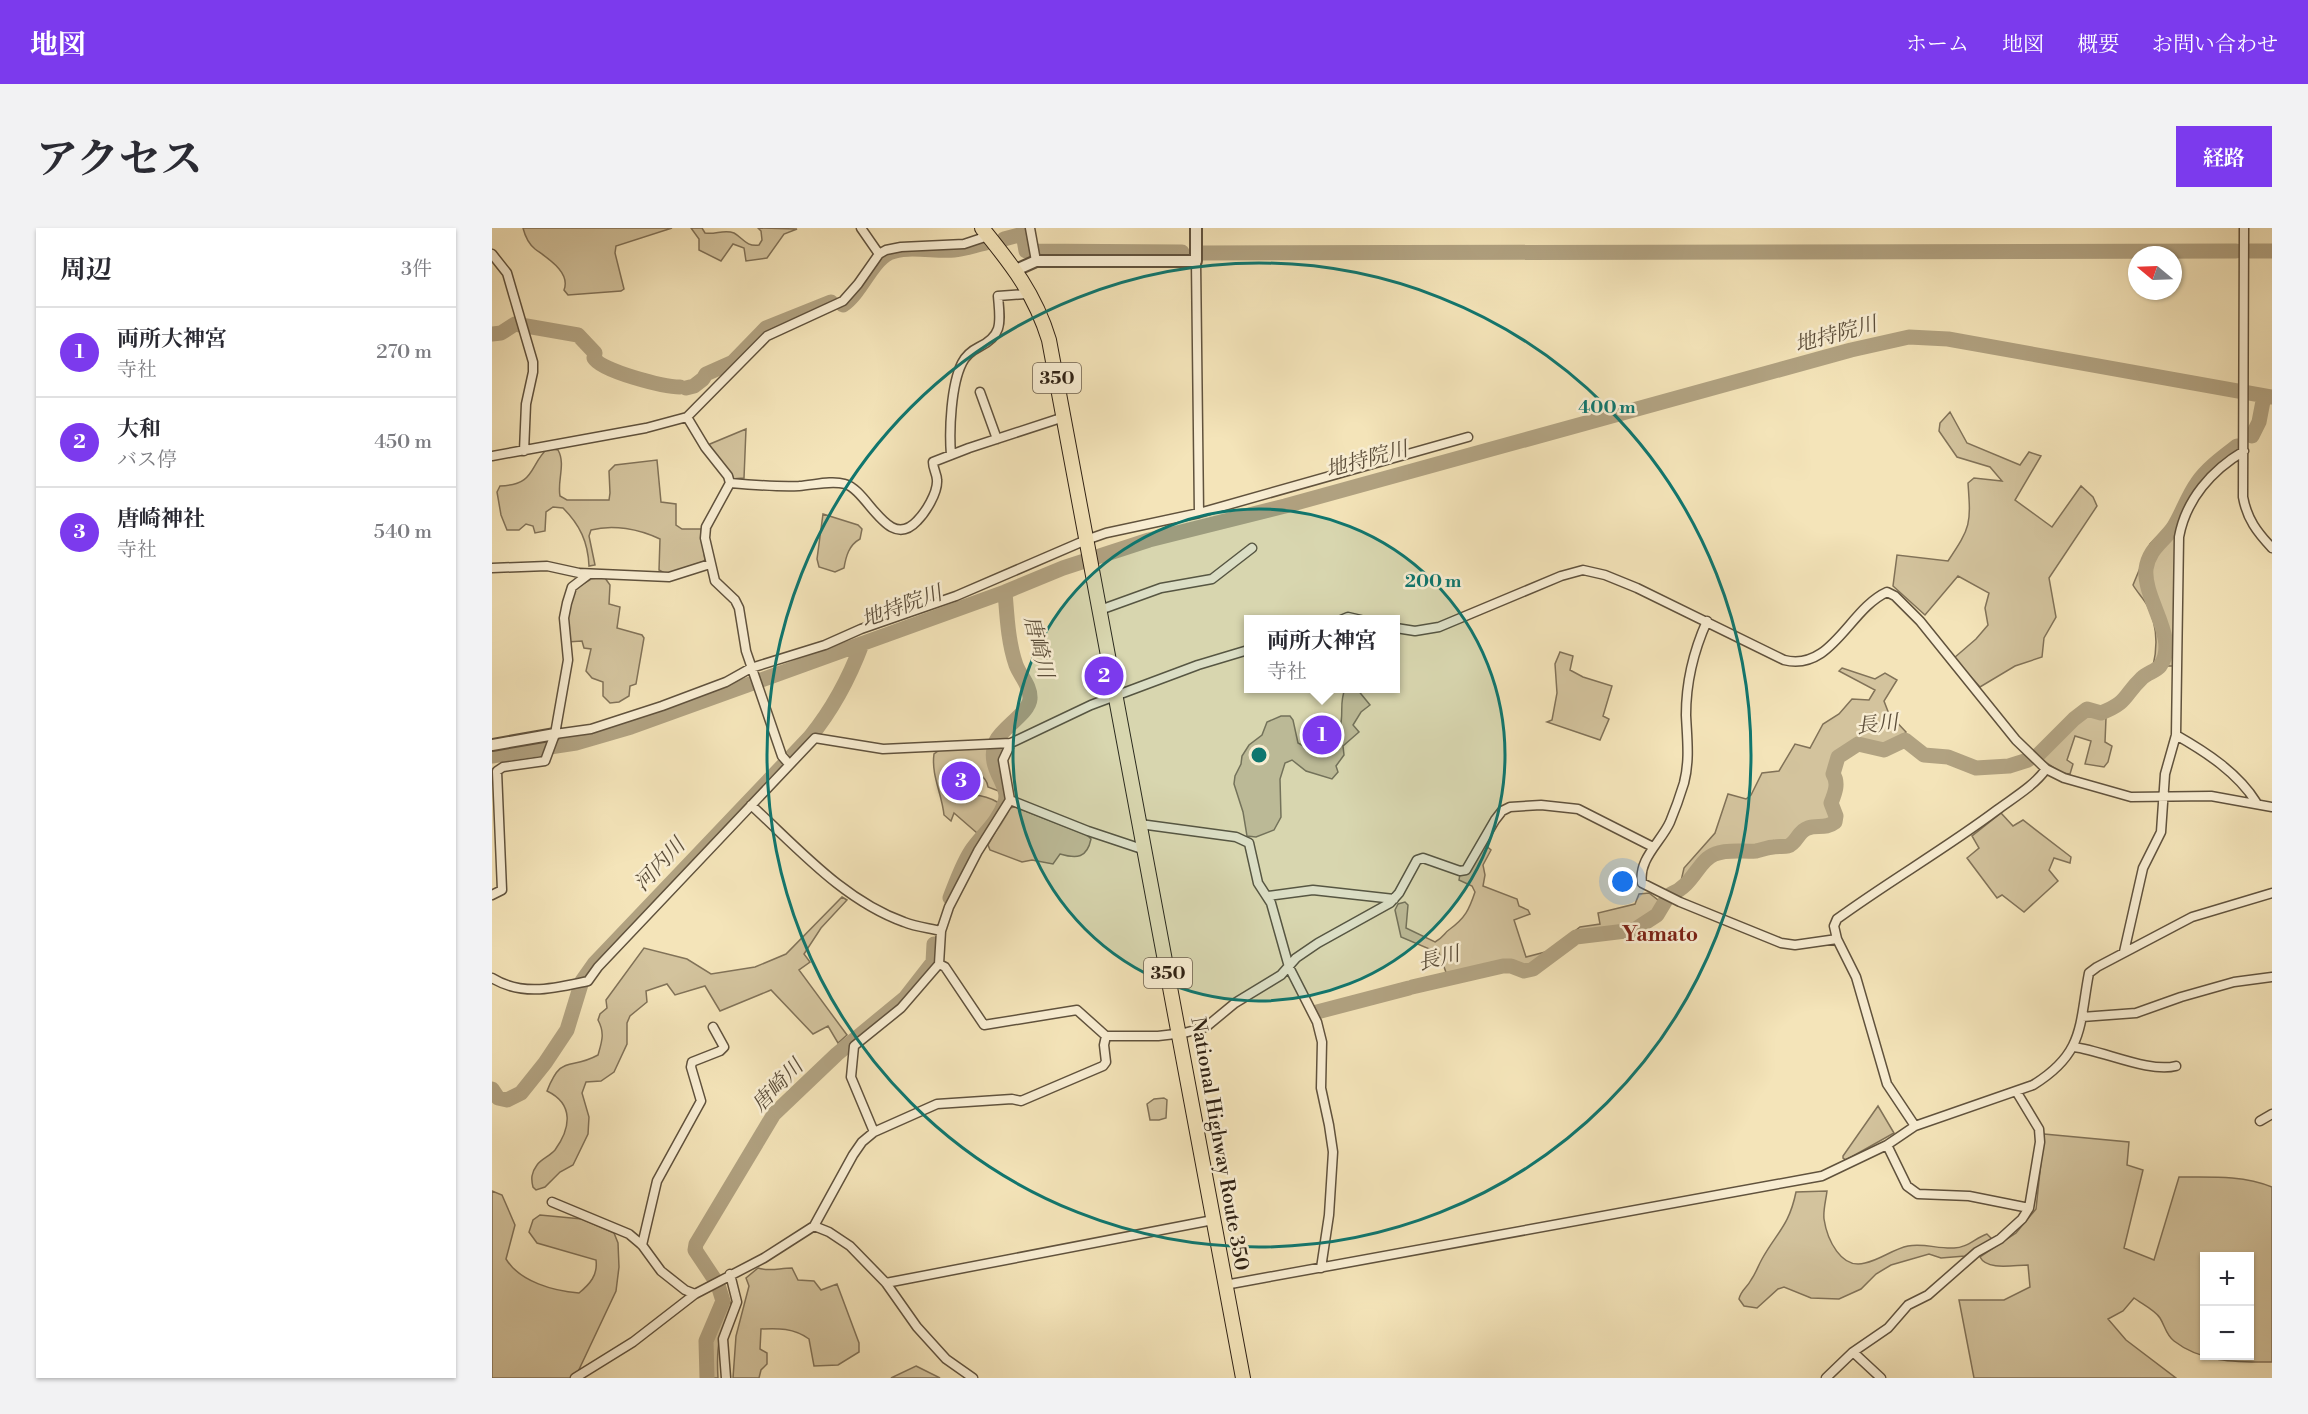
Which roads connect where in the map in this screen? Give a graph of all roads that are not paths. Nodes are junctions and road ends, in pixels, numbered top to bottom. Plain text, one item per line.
1 (861, 228) edge
2 (1030, 228) edge
3 (1196, 228) edge
4 (2244, 228) edge
5 (985, 232) edge
6 (492, 254) edge
7 (879, 254) junction
8 (1035, 255) junction
9 (1196, 261) junction
10 (1016, 270) junction
11 (1029, 291) junction
12 (980, 392) dead end
13 (687, 417) junction
14 (1064, 417) junction
15 (1468, 438) dead end
16 (997, 439) junction
17 (524, 451) junction
18 (2244, 451) junction
19 (951, 455) junction
20 (492, 456) edge
21 (730, 483) junction
22 (1198, 513) junction
23 (1087, 543) junction
24 (1252, 548) dead end
25 (2272, 548) edge
26 (710, 564) junction
27 (492, 568) edge
28 (589, 574) junction
29 (1100, 610) junction
30 (1707, 621) junction
31 (1400, 629) edge
32 (1244, 651) edge
33 (752, 671) junction
34 (1116, 697) junction
35 (555, 734) junction
36 (2176, 735) junction
37 (1011, 743) junction
38 (492, 745) edge
39 (789, 764) junction
40 (2046, 769) junction
41 (2162, 797) junction
42 (1010, 800) junction
43 (2256, 802) junction
44 (751, 805) junction
45 (2272, 807) edge
46 (1140, 824) junction
47 (1653, 847) junction
48 (1145, 850) junction
49 (2272, 893) edge
50 (492, 895) edge
51 (1268, 896) junction
52 (1394, 898) junction
53 (940, 931) junction
54 (1837, 939) junction
55 (2124, 952) junction
56 (939, 964) junction
57 (1289, 967) junction
58 (2272, 977) edge
59 (492, 978) edge
60 (2082, 1017) junction
61 (712, 1027) dead end
62 (1179, 1034) junction
63 (1106, 1036) junction
64 (2074, 1047) junction
65 (2176, 1066) dead end
66 (2016, 1091) junction
67 (2272, 1114) edge
68 (2260, 1121) dead end
69 (1915, 1126) junction
70 (874, 1132) junction
71 (1887, 1145) junction
72 (552, 1202) dead end
73 (2029, 1208) junction
74 (1213, 1220) junction
75 (814, 1226) junction
76 (642, 1245) junction
77 (1321, 1268) junction
78 (730, 1274) junction
79 (886, 1283) junction
80 (1225, 1285) junction
81 (695, 1294) junction
82 (1854, 1352) junction
83 (575, 1378) edge
84 (726, 1378) edge
85 (973, 1378) edge
86 (1243, 1378) edge
87 (1826, 1378) edge
88 (1881, 1378) edge

1 - 7 street
2 - 8 street
3 - 9 street
4 - 18 street
5 - 7 street
5 - 10 highway, National Highway Route 350 / 350
6 - 17 street
7 - 13 street
8 - 9 street
8 - 10 street
9 - 22 street
10 - 11 highway, National Highway Route 350 / 350
11 - 14 highway, National Highway Route 350 / 350
11 - 19 street
12 - 16 street
13 - 17 street
13 - 21 street
14 - 16 street
14 - 23 highway, National Highway Route 350 / 350
15 - 22 street
16 - 19 street
17 - 20 street
18 - 25 street
18 - 36 street
19 - 21 street
21 - 26 street
22 - 23 street
23 - 29 highway, National Highway Route 350 / 350
23 - 33 street
24 - 29 street
26 - 28 street
26 - 33 street
27 - 28 street
28 - 35 street
29 - 34 highway, National Highway Route 350 / 350
30 - 31 street
30 - 40 street
30 - 47 street
32 - 34 street
33 - 35 street
33 - 39 street
34 - 37 street
34 - 46 highway, National Highway Route 350 / 350
35 - 38 street
35 - 50 street
36 - 41 street
36 - 43 street
37 - 39 street
37 - 42 street
39 - 44 street
40 - 41 street
40 - 54 street
41 - 43 street
41 - 55 street
42 - 48 street
42 - 53 street
43 - 45 street
44 - 53 street
44 - 59 street
46 - 48 highway, National Highway Route 350 / 350
46 - 51 street
47 - 52 street
47 - 54 street
48 - 62 highway, National Highway Route 350 / 350
49 - 55 street
51 - 52 street
51 - 57 street
52 - 57 street
53 - 56 street
54 - 69 street
55 - 60 street
56 - 63 street
56 - 70 street
57 - 62 street
57 - 77 street
58 - 60 street
60 - 64 street
61 - 76 street
62 - 63 street
62 - 74 highway, National Highway Route 350 / 350
63 - 70 street
64 - 65 street
64 - 66 street
66 - 69 street
66 - 73 street
67 - 68 street
69 - 71 street
70 - 75 street
71 - 73 street
71 - 77 street
72 - 76 street
73 - 82 street
74 - 79 street
74 - 80 highway, National Highway Route 350 / 350
75 - 78 street
75 - 79 street
76 - 81 street
77 - 80 street
78 - 81 street
78 - 84 street
79 - 85 street
80 - 86 highway, National Highway Route 350 / 350
81 - 83 street
82 - 87 street
82 - 88 street

